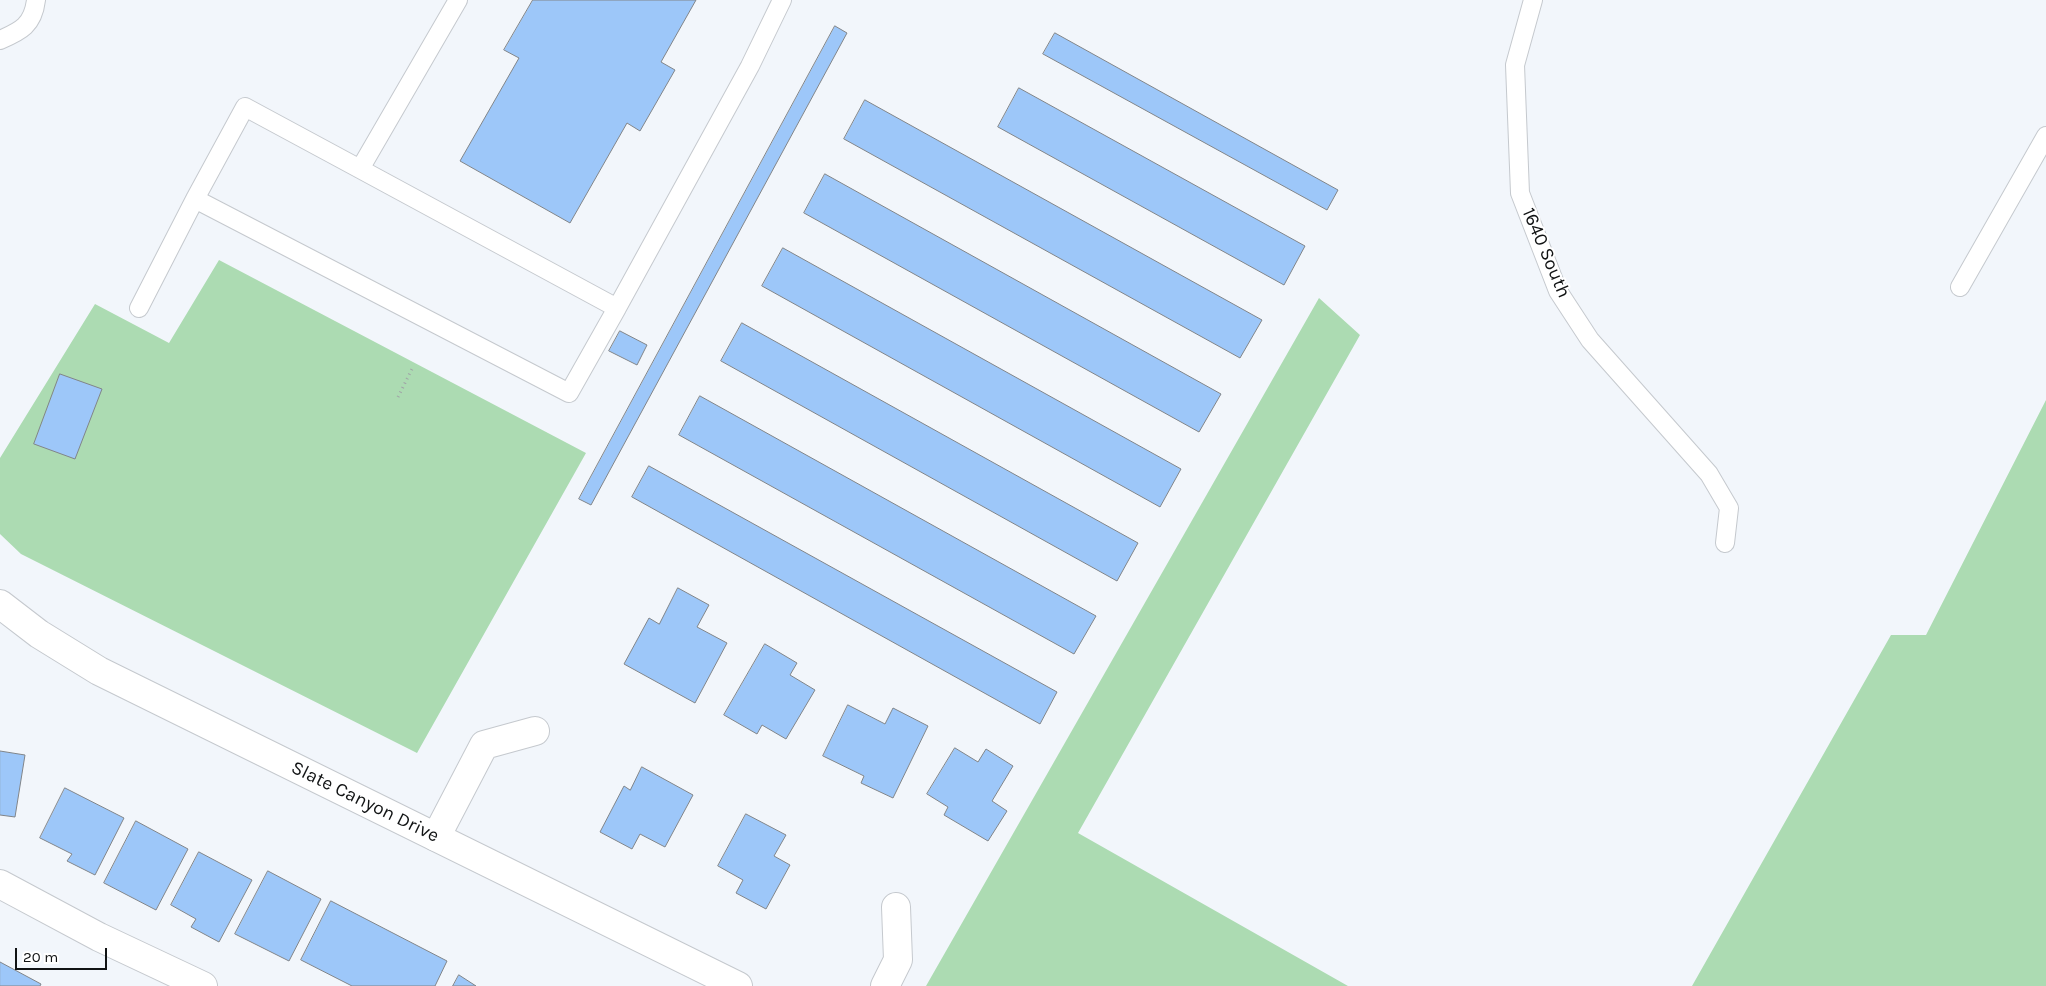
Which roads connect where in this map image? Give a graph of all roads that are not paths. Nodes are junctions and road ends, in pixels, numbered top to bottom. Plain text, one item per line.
1 (36, 0) edge
2 (458, 0) edge
3 (782, 0) edge
4 (1533, 0) edge
5 (0, 40) edge
6 (2046, 136) edge
7 (360, 169) junction
8 (195, 199) junction
9 (1960, 287) dead end
10 (139, 308) dead end
11 (617, 308) junction
12 (1725, 543) dead end
13 (0, 604) edge
14 (535, 731) dead end
15 (436, 837) junction
16 (0, 884) edge
17 (896, 907) dead end
18 (203, 986) edge
19 (738, 986) edge
20 (885, 986) edge

1 - 5 lane
2 - 7 lane
3 - 11 lane
4 - 12 lane, 1640 South
6 - 9 lane
7 - 8 lane
7 - 11 lane
8 - 10 lane
8 - 11 lane
13 - 15 street, Slate Canyon Drive
14 - 15 street
15 - 19 street, Slate Canyon Drive
16 - 18 street
17 - 20 street

